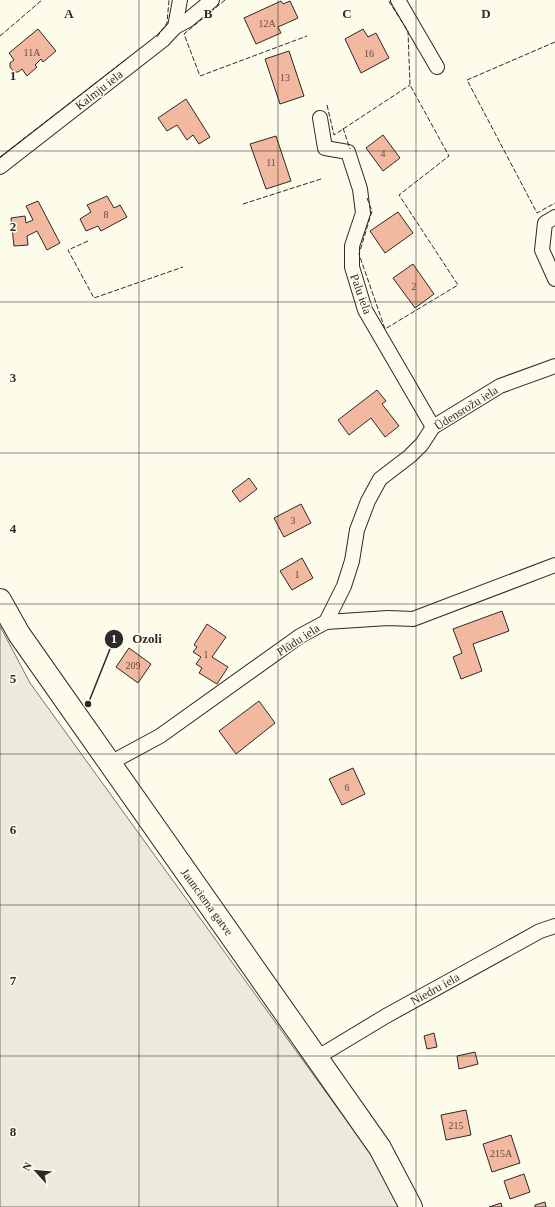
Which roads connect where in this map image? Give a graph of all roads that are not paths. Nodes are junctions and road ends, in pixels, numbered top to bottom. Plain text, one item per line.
1 (180, 0) edge
2 (212, 0) edge
3 (398, 0) edge
4 (175, 27) junction
5 (437, 67) dead end
6 (320, 118) dead end
7 (0, 167) edge
8 (555, 217) edge
9 (555, 279) edge
10 (555, 366) edge
11 (433, 427) junction
12 (555, 565) edge
13 (0, 600) edge
14 (326, 622) junction
15 (110, 764) junction
16 (555, 926) edge
17 (318, 1057) junction
18 (411, 1207) edge

1 - 4 street
2 - 4 street, Kalmju iela
3 - 5 street
4 - 7 street, Kalmju iela
6 - 11 street, Palu iela
8 - 9 street
10 - 11 street, Ūdensrožu iela
11 - 14 street, Ūdensrožu iela
12 - 14 street, Plūdu iela
13 - 15 main road, Jaunciema gatve
14 - 15 street, Plūdu iela
15 - 17 main road, Jaunciema gatve
16 - 17 street, Niedru iela
17 - 18 main road, Jaunciema gatve

